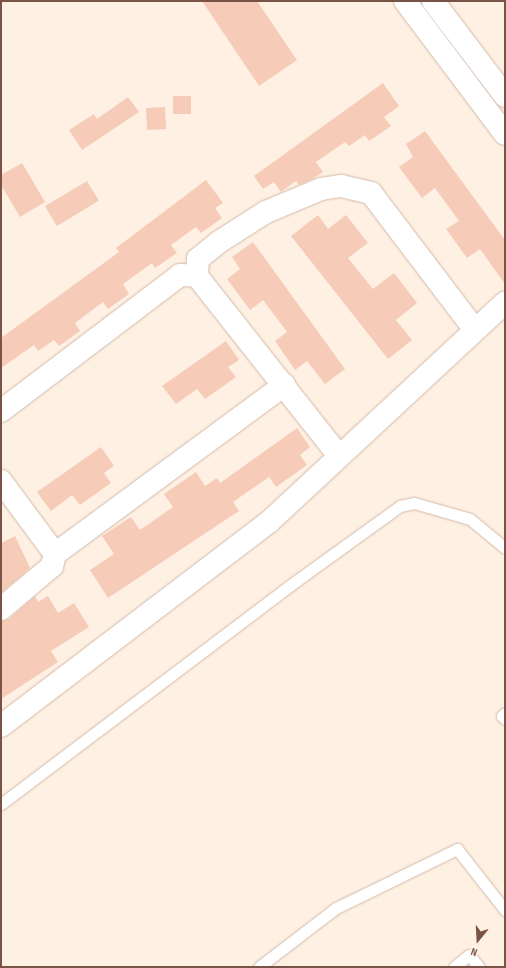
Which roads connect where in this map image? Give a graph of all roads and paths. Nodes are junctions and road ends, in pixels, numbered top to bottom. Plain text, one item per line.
1 (405, 1) edge
2 (433, 1) edge
3 (505, 96) edge
4 (505, 134) edge
5 (197, 276) junction
6 (505, 303) edge
7 (475, 330) junction
8 (284, 385) junction
9 (1, 411) edge
10 (339, 456) junction
11 (1, 481) edge
12 (505, 548) edge
13 (55, 554) junction
14 (1, 609) edge
15 (505, 713) edge
16 (505, 719) edge
17 (1, 726) edge
18 (1, 804) edge
19 (505, 910) edge
20 (259, 967) edge
21 (454, 967) edge
22 (479, 967) edge

1 - 4 street
2 - 3 street
5 - 7 street
5 - 8 street
5 - 9 street
6 - 7 street
7 - 10 street
8 - 10 street
8 - 13 street
10 - 17 street
11 - 13 street
12 - 18 lane
13 - 14 street
15 - 16 lane
19 - 20 lane
21 - 22 lane

